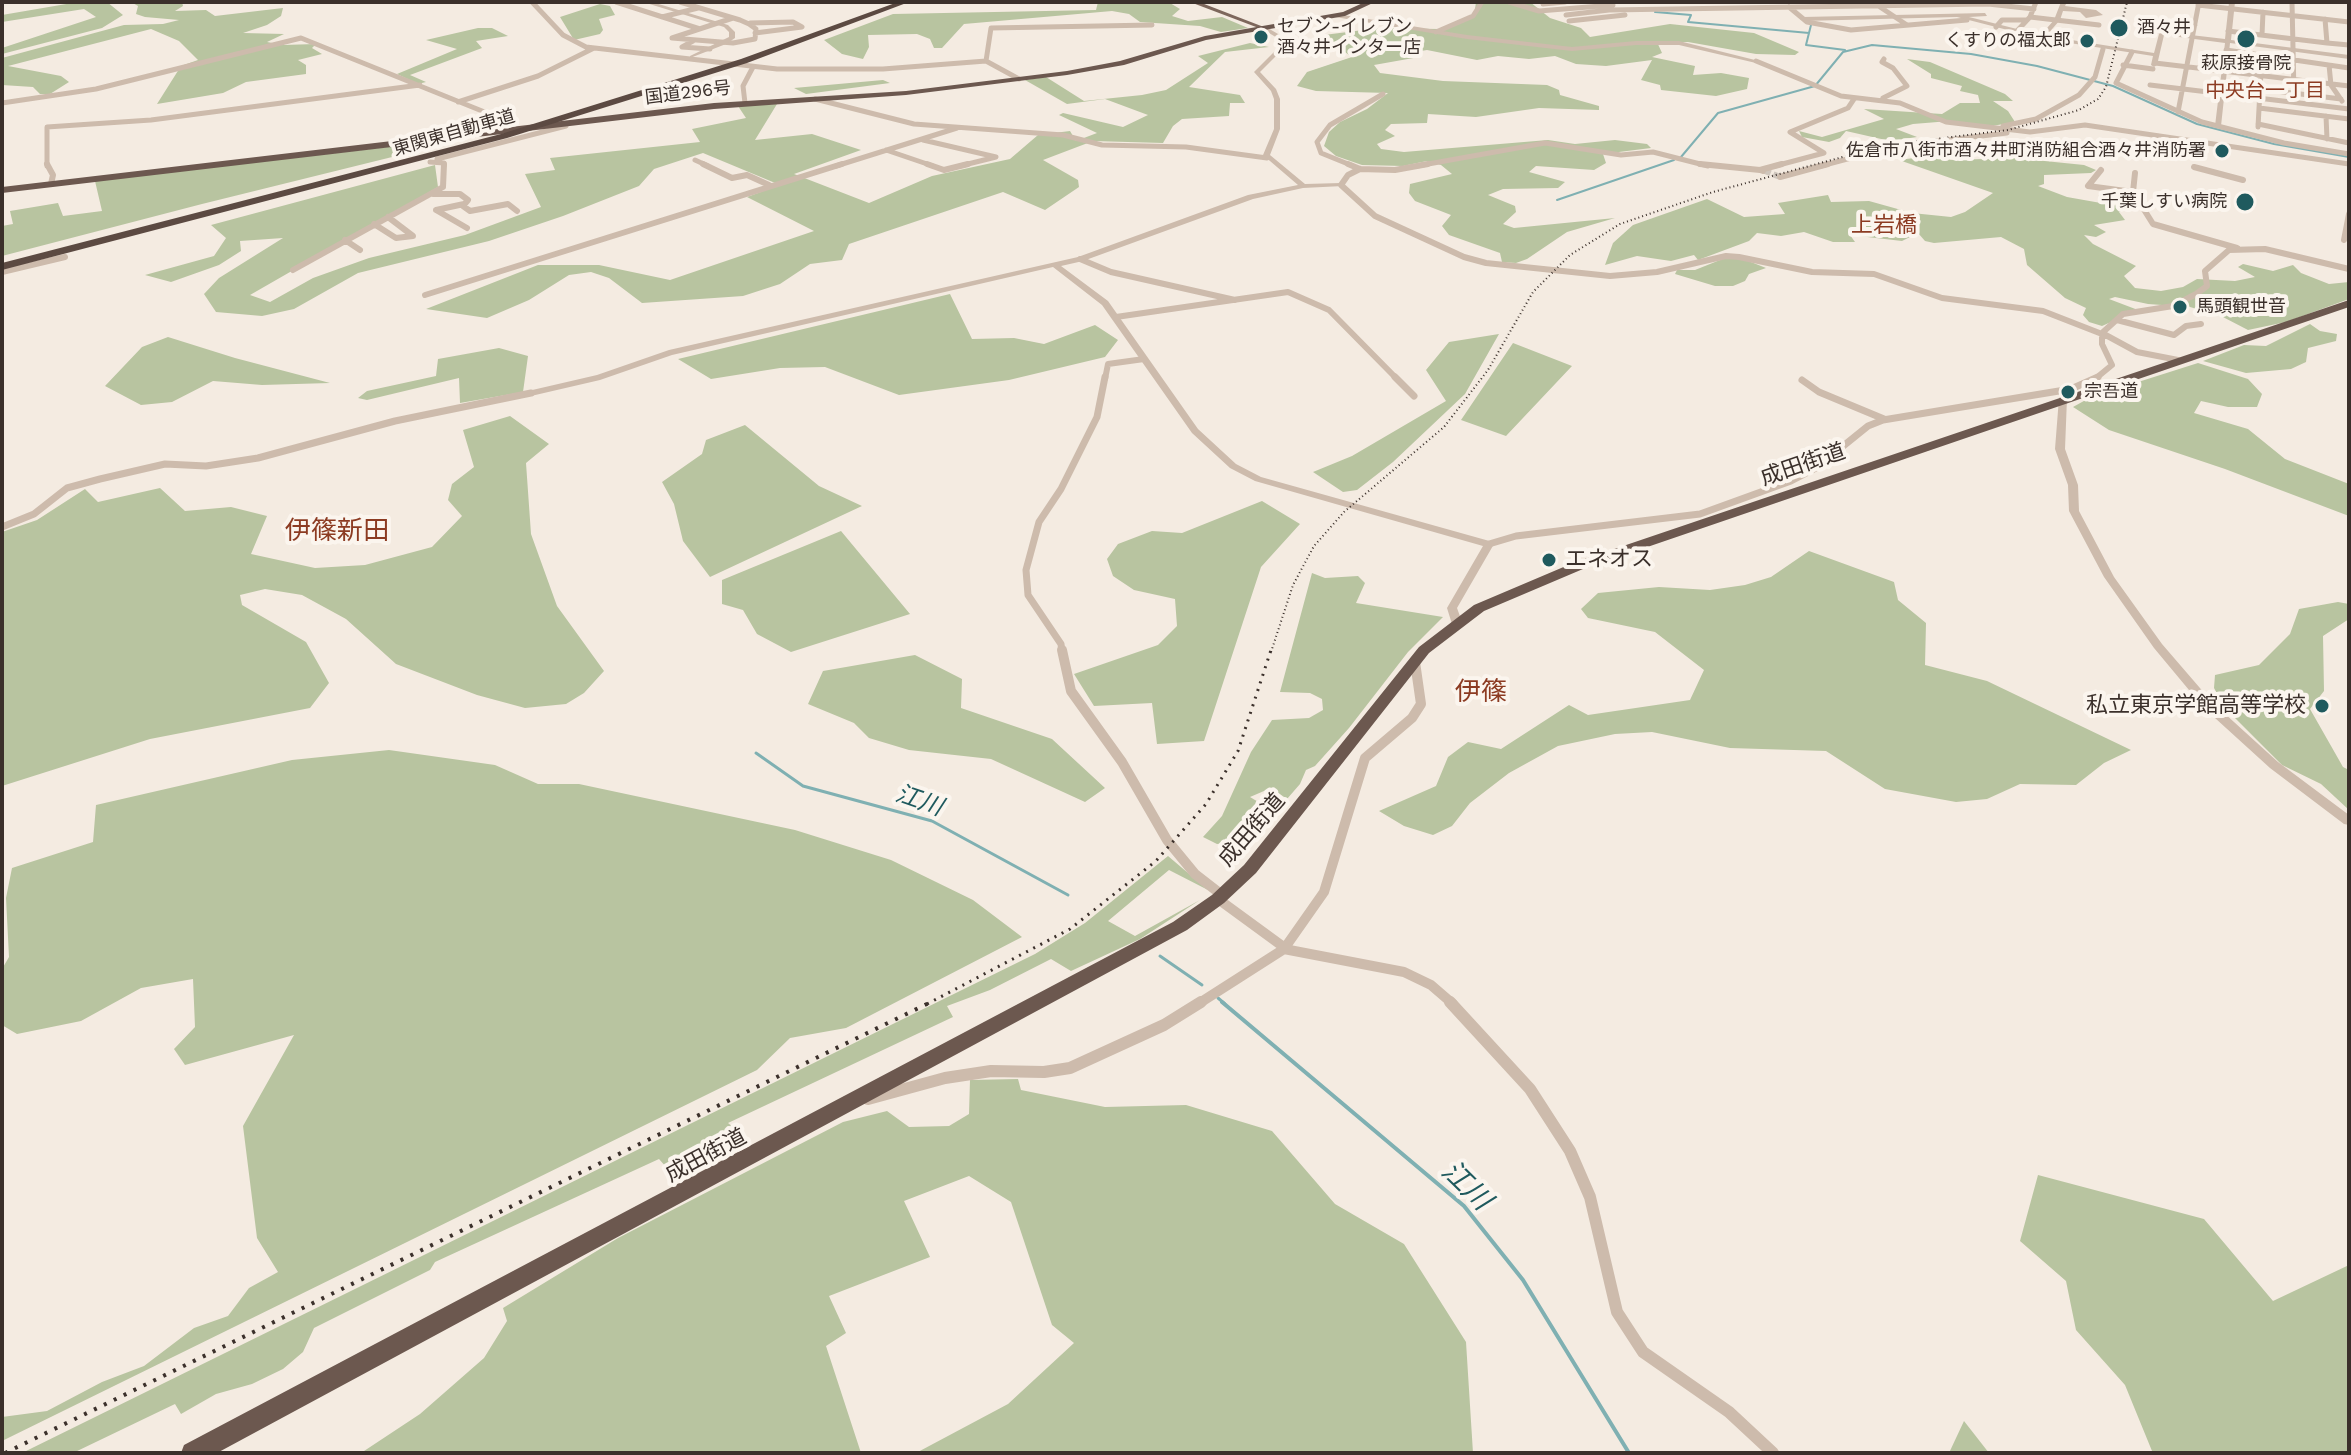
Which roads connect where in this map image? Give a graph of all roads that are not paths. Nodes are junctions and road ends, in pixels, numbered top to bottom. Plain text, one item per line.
1 (532, 2) edge
2 (616, 2) edge
3 (634, 2) edge
4 (646, 2) edge
5 (680, 2) edge
6 (894, 2) edge
7 (905, 2) edge
8 (1193, 2) edge
9 (1371, 2) edge
10 (1482, 2) edge
11 (1509, 2) edge
12 (1565, 2) edge
13 (1761, 2) edge
14 (1782, 2) edge
15 (2036, 2) edge
16 (2093, 2) edge
17 (2292, 2) edge
18 (1543, 3) edge
19 (1617, 3) edge
20 (1699, 3) edge
21 (1966, 3) edge
22 (1987, 3) edge
23 (622, 4) junction
24 (1875, 4) edge
25 (2063, 4) edge
26 (2198, 4) edge
27 (2231, 6) edge
28 (1788, 7) junction
29 (698, 8) junction
30 (1725, 8) junction
31 (1705, 9) junction
32 (2034, 9) junction
33 (1555, 10) junction
34 (1625, 10) junction
35 (1976, 10) junction
36 (2093, 10) joint
37 (1886, 11) junction
38 (2263, 12) junction
39 (678, 13) junction
40 (1795, 13) junction
41 (1985, 15) joint
42 (1337, 16) junction
43 (1959, 16) junction
44 (2294, 16) junction
45 (1895, 17) junction
46 (657, 18) junction
47 (733, 18) junction
48 (1568, 18) junction
49 (2029, 18) junction
50 (1803, 19) junction
51 (2325, 19) junction
52 (1967, 20) junction
53 (2057, 20) junction
54 (2349, 22) edge
55 (718, 23) junction
56 (747, 23) junction
57 (1905, 24) junction
58 (2161, 24) junction
59 (1152, 25) dead end
60 (2099, 25) dead end
61 (2195, 25) junction
62 (1996, 27) junction
63 (700, 29) junction
64 (1266, 29) junction
65 (2228, 31) junction
66 (1436, 32) junction
67 (2016, 32) junction
68 (755, 33) junction
69 (2162, 33) junction
70 (2262, 35) junction
71 (2194, 36) junction
72 (2042, 37) junction
73 (2295, 39) junction
74 (694, 40) junction
75 (2227, 40) junction
76 (703, 41) junction
77 (724, 43) junction
78 (2327, 43) junction
79 (2036, 44) dead end
80 (2349, 45) edge
81 (594, 48) junction
82 (710, 49) junction
83 (2103, 49) junction
84 (2295, 49) junction
85 (664, 50) dead end
86 (2226, 50) junction
87 (2132, 52) junction
88 (701, 53) junction
89 (2262, 54) junction
90 (692, 57) junction
91 (2349, 57) edge
92 (1884, 59) dead end
93 (2295, 59) junction
94 (986, 61) junction
95 (1756, 61) joint
96 (2154, 63) junction
97 (2123, 65) junction
98 (2329, 65) junction
99 (751, 66) junction
100 (2188, 67) junction
101 (2349, 68) edge
102 (2223, 71) junction
103 (2261, 75) junction
104 (1019, 79) junction
105 (2296, 80) junction
106 (2331, 84) junction
107 (420, 85) junction
108 (2150, 85) junction
109 (2349, 86) edge
110 (2184, 89) junction
111 (2260, 89) junction
112 (2222, 93) junction
113 (1383, 94) dead end
114 (2294, 94) junction
115 (2147, 97) junction
116 (2260, 98) junction
117 (815, 99) junction
118 (1854, 99) junction
119 (2341, 99) junction
120 (1879, 100) junction
121 (458, 102) junction
122 (2, 103) edge
123 (745, 103) junction
124 (2259, 108) junction
125 (2349, 109) edge
126 (2178, 112) junction
127 (2295, 112) junction
128 (492, 115) dead end
129 (2326, 116) junction
130 (614, 118) junction
131 (2349, 119) edge
132 (2258, 124) junction
133 (2218, 126) junction
134 (957, 128) junction
135 (1996, 128) junction
136 (2030, 132) junction
137 (2295, 134) junction
138 (2257, 136) junction
139 (921, 139) junction
140 (2327, 139) junction
141 (2263, 140) junction
142 (2349, 143) edge
143 (886, 150) junction
144 (2260, 151) junction
145 (2349, 154) edge
146 (1267, 158) junction
147 (695, 160) dead end
148 (2349, 164) edge
149 (2194, 167) dead end
150 (1360, 169) junction
151 (2101, 170) dead end
152 (2135, 173) dead end
153 (1780, 177) tunnel mouth
154 (2243, 180) dead end
155 (51, 184) junction
156 (769, 185) junction
157 (1341, 185) junction
158 (1303, 186) junction
159 (2, 190) edge
160 (2133, 192) junction
161 (430, 195) junction
162 (464, 204) junction
163 (482, 210) junction
164 (517, 211) dead end
165 (2349, 214) edge
166 (388, 217) junction
167 (491, 217) dead end
168 (374, 224) junction
169 (467, 228) dead end
170 (345, 240) junction
171 (2344, 240) dead end
172 (2237, 248) junction
173 (360, 250) dead end
174 (65, 257) dead end
175 (1080, 259) junction
176 (1055, 265) junction
177 (2, 267) edge
178 (2349, 269) edge
179 (293, 270) dead end
180 (425, 295) dead end
181 (1238, 302) junction
182 (2349, 303) edge
183 (1116, 317) junction
184 (2117, 320) junction
185 (2201, 324) dead end
186 (2102, 334) junction
187 (1144, 359) junction
188 (2178, 360) junction
189 (1802, 380) dead end
190 (531, 393) joint
191 (2069, 394) junction
192 (1414, 396) dead end
193 (1884, 419) junction
194 (2, 527) edge
195 (1489, 544) junction
196 (1456, 622) junction
197 (1415, 662) junction
198 (2349, 821) edge
199 (1220, 897) junction
200 (1285, 948) junction
201 (849, 1104) junction
202 (193, 1453) edge
203 (1773, 1453) edge

1 - 81 street
2 - 23 street
3 - 23 street
4 - 39 street
5 - 29 street
6 - 177 highway, 東関東自動車道
7 - 177 highway, 東関東自動車道
8 - 64 main road
9 - 42 highway, 国道296号
10 - 66 street
11 - 33 street
12 - 18 street
13 - 20 street
14 - 28 street
15 - 32 street
16 - 36 street
17 - 44 street
18 - 33 street
19 - 20 street
19 - 33 street
19 - 34 street
20 - 31 street
21 - 22 street
21 - 24 street
21 - 35 street
22 - 32 street
23 - 46 street
24 - 28 street
24 - 37 street
25 - 36 street
25 - 53 street
26 - 27 street
26 - 61 street
27 - 38 street
27 - 65 street
28 - 30 street
28 - 40 street
29 - 39 street
29 - 47 street
30 - 31 street
30 - 40 street
31 - 34 street
32 - 49 street
33 - 48 street
34 - 48 street
34 - 48 street
35 - 37 street
35 - 41 street
37 - 40 street
37 - 45 street
38 - 44 street
38 - 70 street
39 - 46 street
39 - 55 street
40 - 50 street
41 - 43 street
42 - 64 highway, 国道296号
42 - 66 street
43 - 45 street
43 - 52 street
44 - 51 street
44 - 73 street
45 - 50 street
45 - 57 street
46 - 63 street
47 - 55 street
47 - 56 street
49 - 53 street
49 - 62 street
49 - 67 street
50 - 57 street
51 - 54 street
51 - 78 street
52 - 57 street
52 - 62 street
53 - 60 street
53 - 72 street
55 - 63 street
55 - 77 street
56 - 68 street
56 - 68 street
58 - 61 street
58 - 69 street
58 - 69 street
59 - 94 street
61 - 71 street
62 - 67 street
63 - 74 street
63 - 76 street
64 - 104 highway, 国道296号
64 - 146 street
65 - 70 street
65 - 75 street
66 - 95 street
67 - 72 street
68 - 77 street
69 - 71 street
69 - 96 street
70 - 73 street
71 - 75 street
71 - 100 street
72 - 79 street
72 - 83 street
73 - 78 street
73 - 84 street
74 - 76 street
74 - 82 street
75 - 84 street
75 - 86 street
76 - 77 street
77 - 82 street
78 - 80 street
81 - 90 street
81 - 121 street
82 - 88 street
83 - 87 street
83 - 135 street
84 - 91 street
84 - 93 street
85 - 88 street
86 - 89 street
86 - 102 street
87 - 96 street
87 - 97 street
88 - 90 street
89 - 93 street
89 - 103 street
90 - 99 street
92 - 120 street
93 - 98 street
93 - 105 street
94 - 99 street
94 - 104 street
95 - 118 street
96 - 97 street
96 - 100 street
96 - 108 street
97 - 115 street
98 - 101 street
98 - 106 street
99 - 123 street
100 - 102 street
100 - 110 street
102 - 103 street
102 - 112 street
103 - 105 street
103 - 111 street
104 - 117 highway, 国道296号
105 - 106 street
105 - 114 street
106 - 109 street
106 - 119 street
107 - 121 street
107 - 122 street
107 - 155 street
108 - 110 street
108 - 115 street
110 - 112 street
110 - 126 street
111 - 114 street
111 - 116 street
112 - 116 street
112 - 133 street
113 - 150 street
114 - 119 street
115 - 126 street
116 - 124 street
116 - 125 street
117 - 123 highway, 国道296号
117 - 134 street
118 - 120 street
118 - 150 street
119 - 125 street
120 - 135 street
121 - 128 street
123 - 130 highway, 国道296号
124 - 127 street
124 - 132 street
126 - 133 street
127 - 129 street
127 - 137 street
129 - 131 street
129 - 140 street
130 - 155 highway, 国道296号
130 - 161 street
132 - 137 street
132 - 138 street
133 - 138 street
134 - 139 street
134 - 146 street
135 - 136 street
136 - 144 street
136 - 153 street
137 - 140 street
138 - 141 street
139 - 143 street
139 - 143 street
140 - 142 street
141 - 144 street
141 - 145 street
143 - 156 street
144 - 148 street
146 - 158 street
147 - 156 street
149 - 154 street
150 - 157 street
151 - 160 street
152 - 160 street
155 - 159 highway, 国道296号
156 - 180 street
157 - 158 street
157 - 186 street
158 - 175 street
160 - 172 street
161 - 162 street
161 - 166 street
162 - 163 street
162 - 169 street
163 - 164 street
163 - 167 street
165 - 171 street
166 - 168 street
166 - 168 street
168 - 170 street
170 - 173 street
170 - 179 street
172 - 178 street
172 - 184 street
174 - 177 street
175 - 176 street
175 - 181 street
176 - 183 street
176 - 190 street
181 - 183 street
181 - 192 street
182 - 188 highway, 成田街道
183 - 187 street
184 - 185 street
184 - 186 street
186 - 188 street
186 - 191 street
187 - 195 street
187 - 199 street
188 - 191 highway, 成田街道
189 - 193 street
190 - 194 street
191 - 193 street
191 - 196 highway, 成田街道
191 - 198 street
193 - 195 street
195 - 196 street
196 - 197 highway, 成田街道
197 - 199 highway, 成田街道
197 - 200 street
199 - 200 street
199 - 201 highway, 成田街道
200 - 201 street
200 - 203 street
201 - 202 highway, 成田街道

